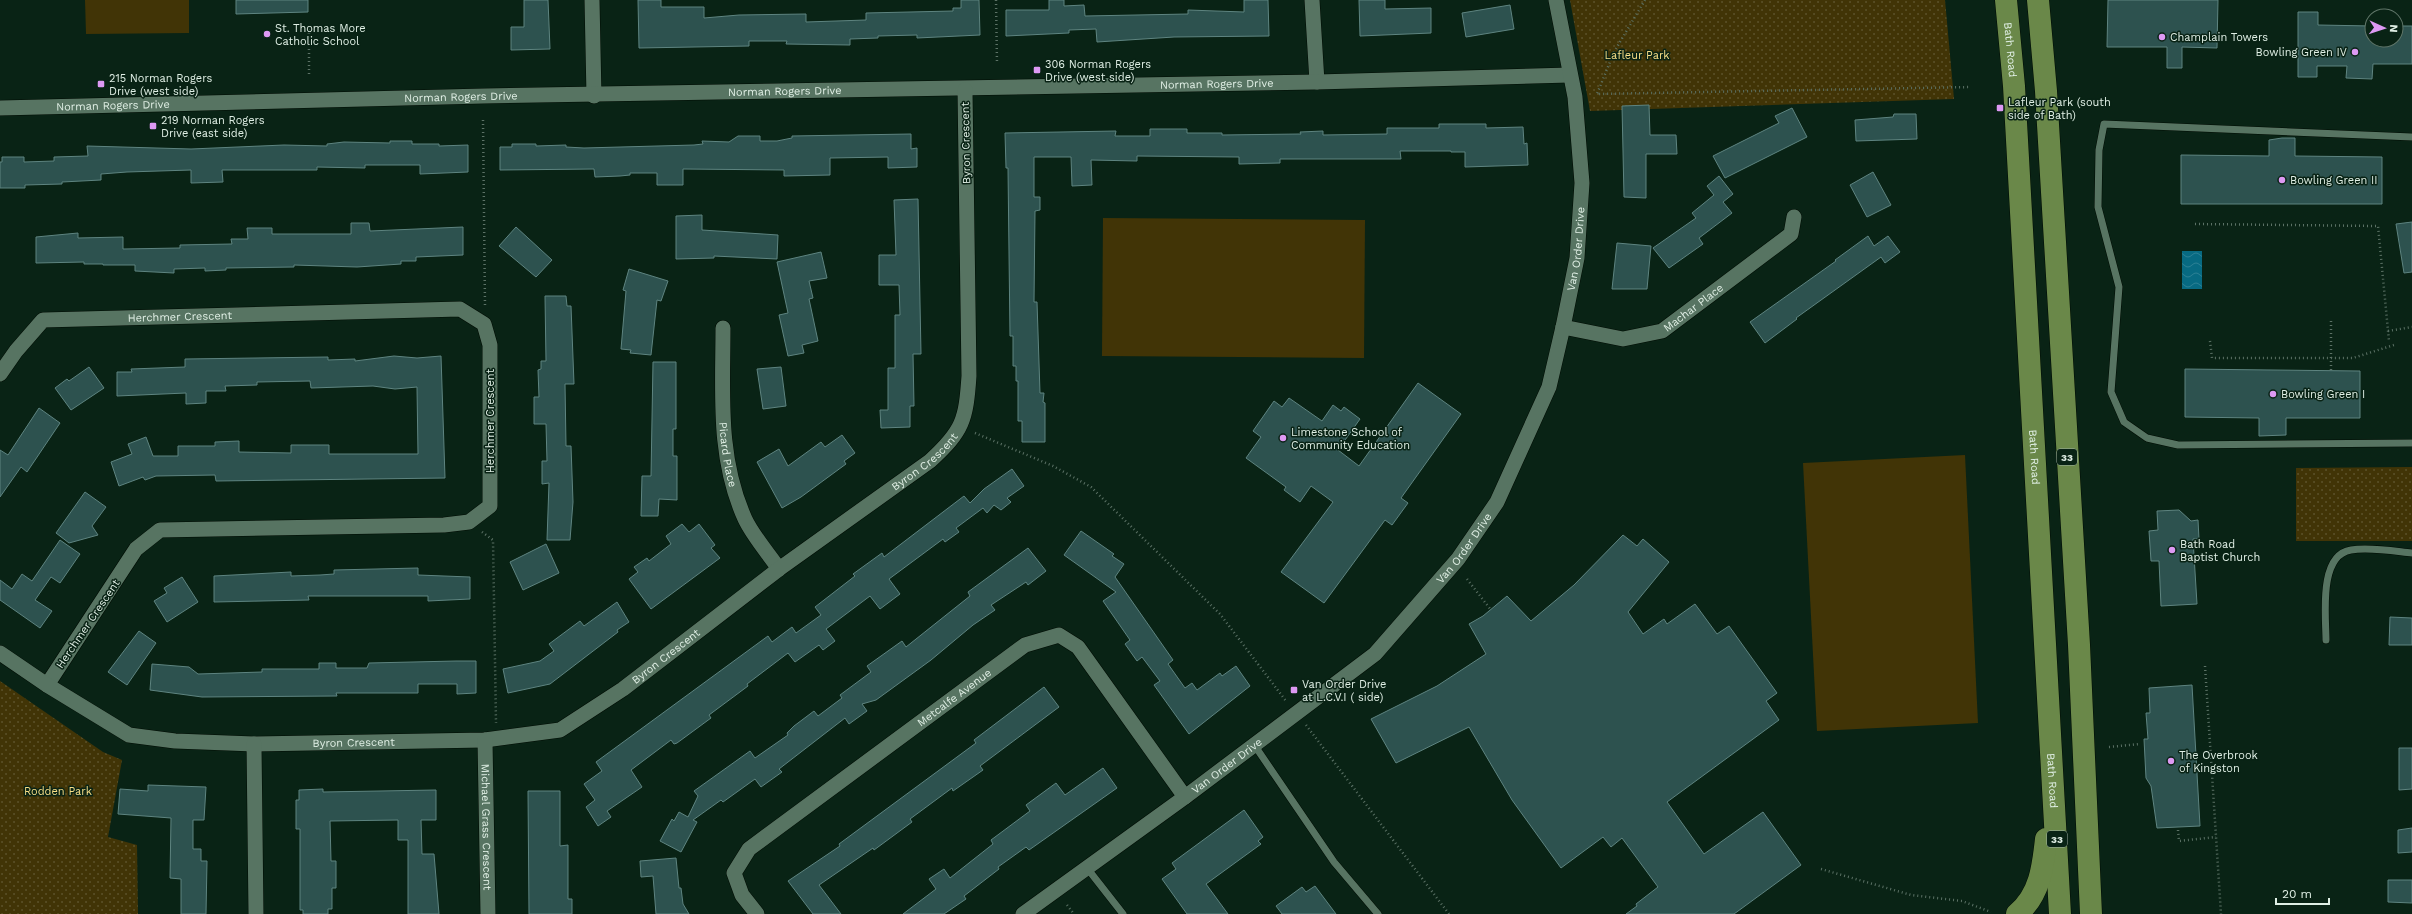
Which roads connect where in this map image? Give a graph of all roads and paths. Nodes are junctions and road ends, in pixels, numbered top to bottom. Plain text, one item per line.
1 (592, 0) edge
2 (996, 0) edge
3 (1312, 0) edge
4 (1556, 0) edge
5 (1645, 0) edge
6 (2006, 0) edge
7 (2038, 0) edge
8 (309, 25) dead end
9 (997, 64) dead end
10 (1570, 75) junction
11 (309, 77) dead end
12 (1317, 82) junction
13 (1971, 88) dead end
14 (965, 90) junction
15 (594, 96) junction
16 (0, 108) edge
17 (483, 120) dead end
18 (2412, 137) edge
19 (1794, 217) dead end
20 (2195, 224) dead end
21 (2331, 321) dead end
22 (484, 324) junction
23 (1563, 327) junction
24 (2412, 327) edge
25 (723, 328) dead end
26 (2388, 331) junction
27 (2210, 341) dead end
28 (2389, 341) dead end
29 (2394, 346) dead end
30 (2331, 359) junction
31 (2331, 370) dead end
32 (0, 374) edge
33 (961, 427) junction
34 (2412, 443) edge
35 (469, 522) junction
36 (2412, 553) edge
37 (779, 569) junction
38 (1467, 579) dead end
39 (1491, 610) dead end
40 (2326, 640) dead end
41 (0, 653) edge
42 (2206, 666) dead end
43 (47, 685) junction
44 (1298, 714) junction
45 (491, 740) junction
46 (254, 744) junction
47 (2140, 744) dead end
48 (1255, 746) junction
49 (2109, 747) dead end
50 (2053, 764) junction
51 (1185, 797) junction
52 (2178, 830) dead end
53 (2216, 837) junction
54 (1087, 868) junction
55 (1821, 869) dead end
56 (1067, 905) dead end
57 (1991, 912) dead end
58 (256, 914) edge
59 (488, 914) edge
60 (756, 914) edge
61 (1023, 914) edge
62 (1074, 914) edge
63 (1123, 914) edge
64 (1378, 914) edge
65 (1450, 914) edge
66 (2017, 914) edge
67 (2060, 914) edge
68 (2091, 914) edge
69 (2221, 914) edge

1 - 15 street
2 - 9 path
3 - 12 street
4 - 10 street, Van Order Drive
5 - 13 path
6 - 50 main road, Bath Road / 33
7 - 68 main road, 33
8 - 11 path
10 - 12 street, Norman Rogers Drive
10 - 23 street, Van Order Drive
12 - 14 street, Norman Rogers Drive
14 - 15 street, Norman Rogers Drive
14 - 33 street, Byron Crescent
15 - 16 street, Norman Rogers Drive
17 - 22 path
18 - 34 lane
19 - 23 street, Machar Place
20 - 26 path
21 - 30 path
22 - 32 street, Herchmer Crescent
22 - 35 street, Herchmer Crescent
23 - 44 street, Van Order Drive
24 - 26 path
25 - 37 street, Picard Place
26 - 28 path
27 - 30 path
29 - 30 path
30 - 31 path
33 - 37 street, Byron Crescent
33 - 44 path
35 - 43 street, Herchmer Crescent
35 - 45 path
36 - 40 lane
37 - 45 street, Byron Crescent
38 - 39 path
41 - 43 street, Byron Crescent
42 - 53 path
43 - 46 street, Byron Crescent
44 - 48 street, Van Order Drive
44 - 65 path
45 - 46 street, Byron Crescent
45 - 59 street, Michael Grass Crescent
46 - 58 street
47 - 49 path
48 - 51 street, Van Order Drive
48 - 64 lane
50 - 66 main road
50 - 67 main road, Bath Road / 33
51 - 54 street, Van Order Drive
51 - 60 street, Metcalfe Avenue
52 - 53 path
53 - 69 path
54 - 61 street, Van Order Drive
54 - 63 lane
55 - 57 path
56 - 62 path

